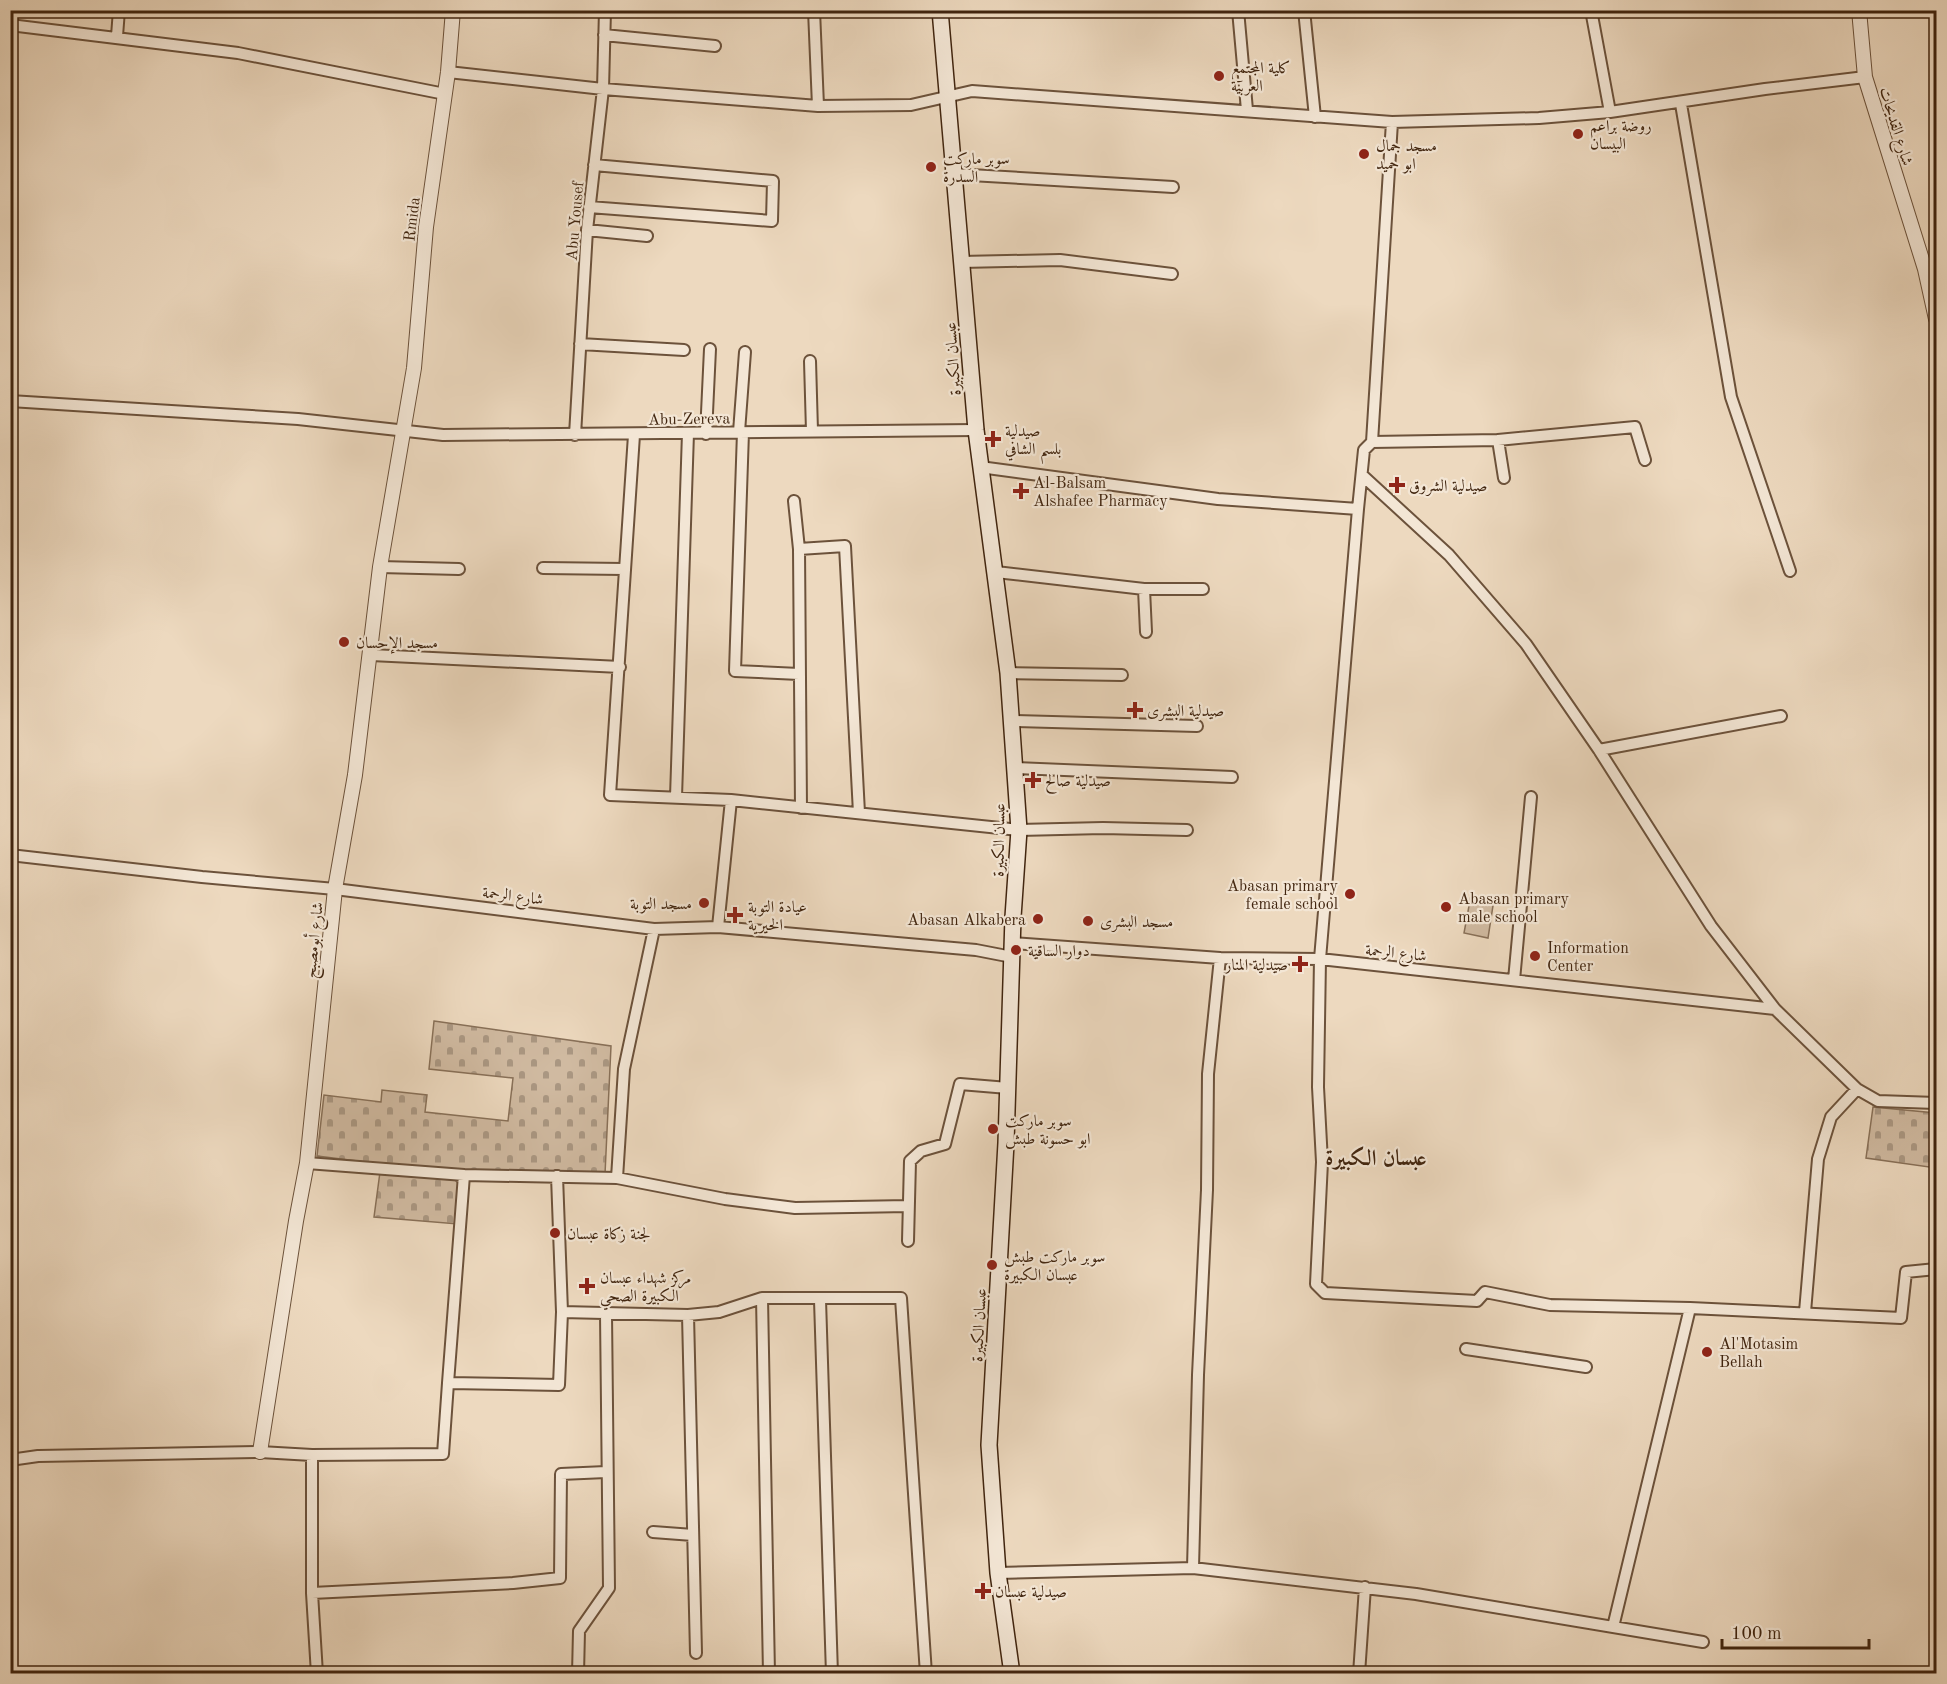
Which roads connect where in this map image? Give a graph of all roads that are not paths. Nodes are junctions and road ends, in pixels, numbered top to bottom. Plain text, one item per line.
1 (119, 10) edge
2 (453, 10) edge
3 (605, 10) edge
4 (814, 10) edge
5 (940, 10) edge
6 (1238, 10) edge
7 (1304, 10) edge
8 (1591, 10) edge
9 (1859, 10) edge
10 (10, 25) edge
11 (604, 35) junction
12 (117, 36) junction
13 (715, 46) dead end
14 (448, 72) junction
15 (1864, 77) junction
16 (603, 89) junction
17 (445, 94) junction
18 (947, 97) junction
19 (1681, 104) junction
20 (818, 106) junction
21 (1248, 110) junction
22 (1610, 112) junction
23 (1315, 117) junction
24 (1392, 122) junction
25 (594, 165) junction
26 (954, 174) junction
27 (1173, 187) dead end
28 (589, 207) junction
29 (587, 230) junction
30 (647, 236) dead end
31 (961, 262) junction
32 (1172, 274) dead end
33 (1936, 319) edge
34 (580, 345) junction
35 (710, 349) dead end
36 (684, 350) dead end
37 (745, 352) dead end
38 (810, 361) dead end
39 (10, 401) edge
40 (975, 430) junction
41 (812, 431) junction
42 (404, 432) junction
43 (741, 432) junction
44 (688, 433) junction
45 (706, 434) junction
46 (575, 435) junction
47 (634, 435) junction
48 (1498, 440) junction
49 (1372, 442) junction
50 (1645, 460) dead end
51 (980, 467) junction
52 (1363, 476) junction
53 (1504, 478) dead end
54 (794, 501) dead end
55 (1358, 509) junction
56 (799, 549) junction
57 (380, 567) junction
58 (543, 568) dead end
59 (459, 569) dead end
60 (624, 570) junction
61 (1790, 571) dead end
62 (996, 572) junction
63 (1144, 589) junction
64 (1203, 589) dead end
65 (1146, 632) dead end
66 (371, 655) junction
67 (620, 667) junction
68 (799, 674) junction
69 (1008, 674) junction
70 (1122, 675) dead end
71 (1781, 716) dead end
72 (1012, 721) junction
73 (1197, 726) dead end
74 (1599, 750) junction
75 (1016, 768) junction
76 (1232, 777) dead end
77 (676, 797) junction
78 (1531, 797) dead end
79 (731, 800) junction
80 (801, 808) junction
81 (859, 813) junction
82 (1019, 830) junction
83 (1187, 830) dead end
84 (10, 855) edge
85 (335, 888) junction
86 (718, 927) junction
87 (654, 929) junction
88 (1012, 950) junction
89 (1220, 958) junction
90 (1320, 959) junction
91 (1514, 980) junction
92 (1775, 1009) junction
93 (1008, 1088) junction
94 (1857, 1089) junction
95 (1936, 1103) edge
96 (307, 1163) junction
97 (464, 1175) junction
98 (556, 1176) junction
99 (617, 1178) junction
100 (908, 1206) junction
101 (908, 1241) dead end
102 (1936, 1269) edge
103 (762, 1298) junction
104 (820, 1299) junction
105 (1690, 1308) junction
106 (562, 1312) junction
107 (1805, 1312) junction
108 (606, 1314) junction
109 (688, 1315) junction
110 (1466, 1350) dead end
111 (1586, 1368) dead end
112 (448, 1383) junction
113 (260, 1452) junction
114 (312, 1455) junction
115 (10, 1460) edge
116 (606, 1472) junction
117 (653, 1532) dead end
118 (693, 1535) junction
119 (1193, 1568) junction
120 (998, 1573) junction
121 (1365, 1587) junction
122 (312, 1593) junction
123 (1613, 1627) junction
124 (1702, 1642) dead end
125 (696, 1653) dead end
126 (1361, 1673) edge
127 (317, 1674) edge
128 (578, 1674) edge
129 (769, 1674) edge
130 (832, 1674) edge
131 (926, 1674) edge
132 (1012, 1674) edge

1 - 12 street
2 - 14 street, Rmida
3 - 11 street, Abu Yousef
4 - 20 street
5 - 18 main road, عبسان الكبيرة
6 - 21 street
7 - 23 street
8 - 22 street
9 - 15 street, شارع القديحات
10 - 12 street
11 - 13 street
11 - 16 street, Abu Yousef
12 - 17 street
14 - 16 street
14 - 17 street, Rmida
15 - 19 street
15 - 33 street, شارع القديحات
16 - 20 street
16 - 25 street, Abu Yousef
17 - 42 street, Rmida
18 - 20 street
18 - 21 street
18 - 26 main road, عبسان الكبيرة
19 - 22 street
19 - 61 street
21 - 23 street
22 - 24 street
23 - 24 street
24 - 49 street
25 - 28 street, Abu Yousef
25 - 28 street
26 - 27 street
26 - 31 main road, عبسان الكبيرة
28 - 29 street, Abu Yousef
29 - 30 street
29 - 34 street, Abu Yousef
31 - 32 street
31 - 40 main road, عبسان الكبيرة
34 - 36 street
34 - 46 street, Abu Yousef
35 - 45 street
37 - 43 street
38 - 41 street
39 - 42 street, Abu-Zereva
40 - 41 street, Abu-Zereva
40 - 51 main road, عبسان الكبيرة
41 - 43 street, Abu-Zereva
42 - 46 street, Abu-Zereva
42 - 57 street, شارع أبومصبح
43 - 45 street, Abu-Zereva
43 - 68 street
44 - 45 street, Abu-Zereva
44 - 47 street, Abu-Zereva
44 - 77 street
46 - 47 street, Abu-Zereva
47 - 60 street
48 - 49 street
48 - 50 street
48 - 53 street
49 - 52 street
51 - 55 street
51 - 62 main road, عبسان الكبيرة
52 - 55 street
52 - 74 street
54 - 56 street
55 - 90 street
56 - 68 street
56 - 81 street
57 - 59 street
57 - 66 street, شارع أبومصبح
58 - 60 street
60 - 67 street
62 - 63 street
62 - 69 main road, عبسان الكبيرة
63 - 64 street
63 - 65 street
66 - 67 street
66 - 85 street, شارع أبومصبح
67 - 77 street
68 - 80 street
69 - 70 street
69 - 72 main road, عبسان الكبيرة
71 - 74 street
72 - 73 street
72 - 75 main road, عبسان الكبيرة
74 - 92 street
75 - 76 street
75 - 82 main road, عبسان الكبيرة
77 - 79 street
78 - 91 street
79 - 80 street
79 - 86 street
80 - 81 street
81 - 82 street
82 - 83 street
82 - 88 main road, عبسان الكبيرة
84 - 85 street, شارع الرحمة
85 - 87 street, شارع الرحمة
85 - 96 street, شارع أبومصبح
86 - 87 street, شارع الرحمة
86 - 88 street, شارع الرحمة
87 - 99 street
88 - 89 street, شارع الرحمة
88 - 93 main road, عبسان الكبيرة
89 - 90 street, شارع الرحمة
89 - 119 street
90 - 91 street, شارع الرحمة
90 - 105 street
91 - 92 street, شارع الرحمة
92 - 94 street
93 - 100 street
93 - 120 main road, عبسان الكبيرة
94 - 95 street
94 - 107 street
96 - 97 street
96 - 113 street, شارع أبومصبح
97 - 98 street
97 - 112 street
98 - 99 street
98 - 106 street
99 - 100 street
100 - 101 street
102 - 107 street
103 - 104 street
103 - 109 street
103 - 129 street
104 - 130 street
104 - 131 street
105 - 107 street
105 - 123 street
106 - 108 street
106 - 112 street
108 - 109 street
108 - 116 street
109 - 118 street
110 - 111 street
112 - 114 street
113 - 114 street
113 - 115 street
114 - 122 street
116 - 122 street
116 - 128 street
117 - 118 street
118 - 125 street
119 - 120 street
119 - 121 street
120 - 132 main road, عبسان الكبيرة
121 - 123 street
121 - 126 street
122 - 127 street
123 - 124 street

